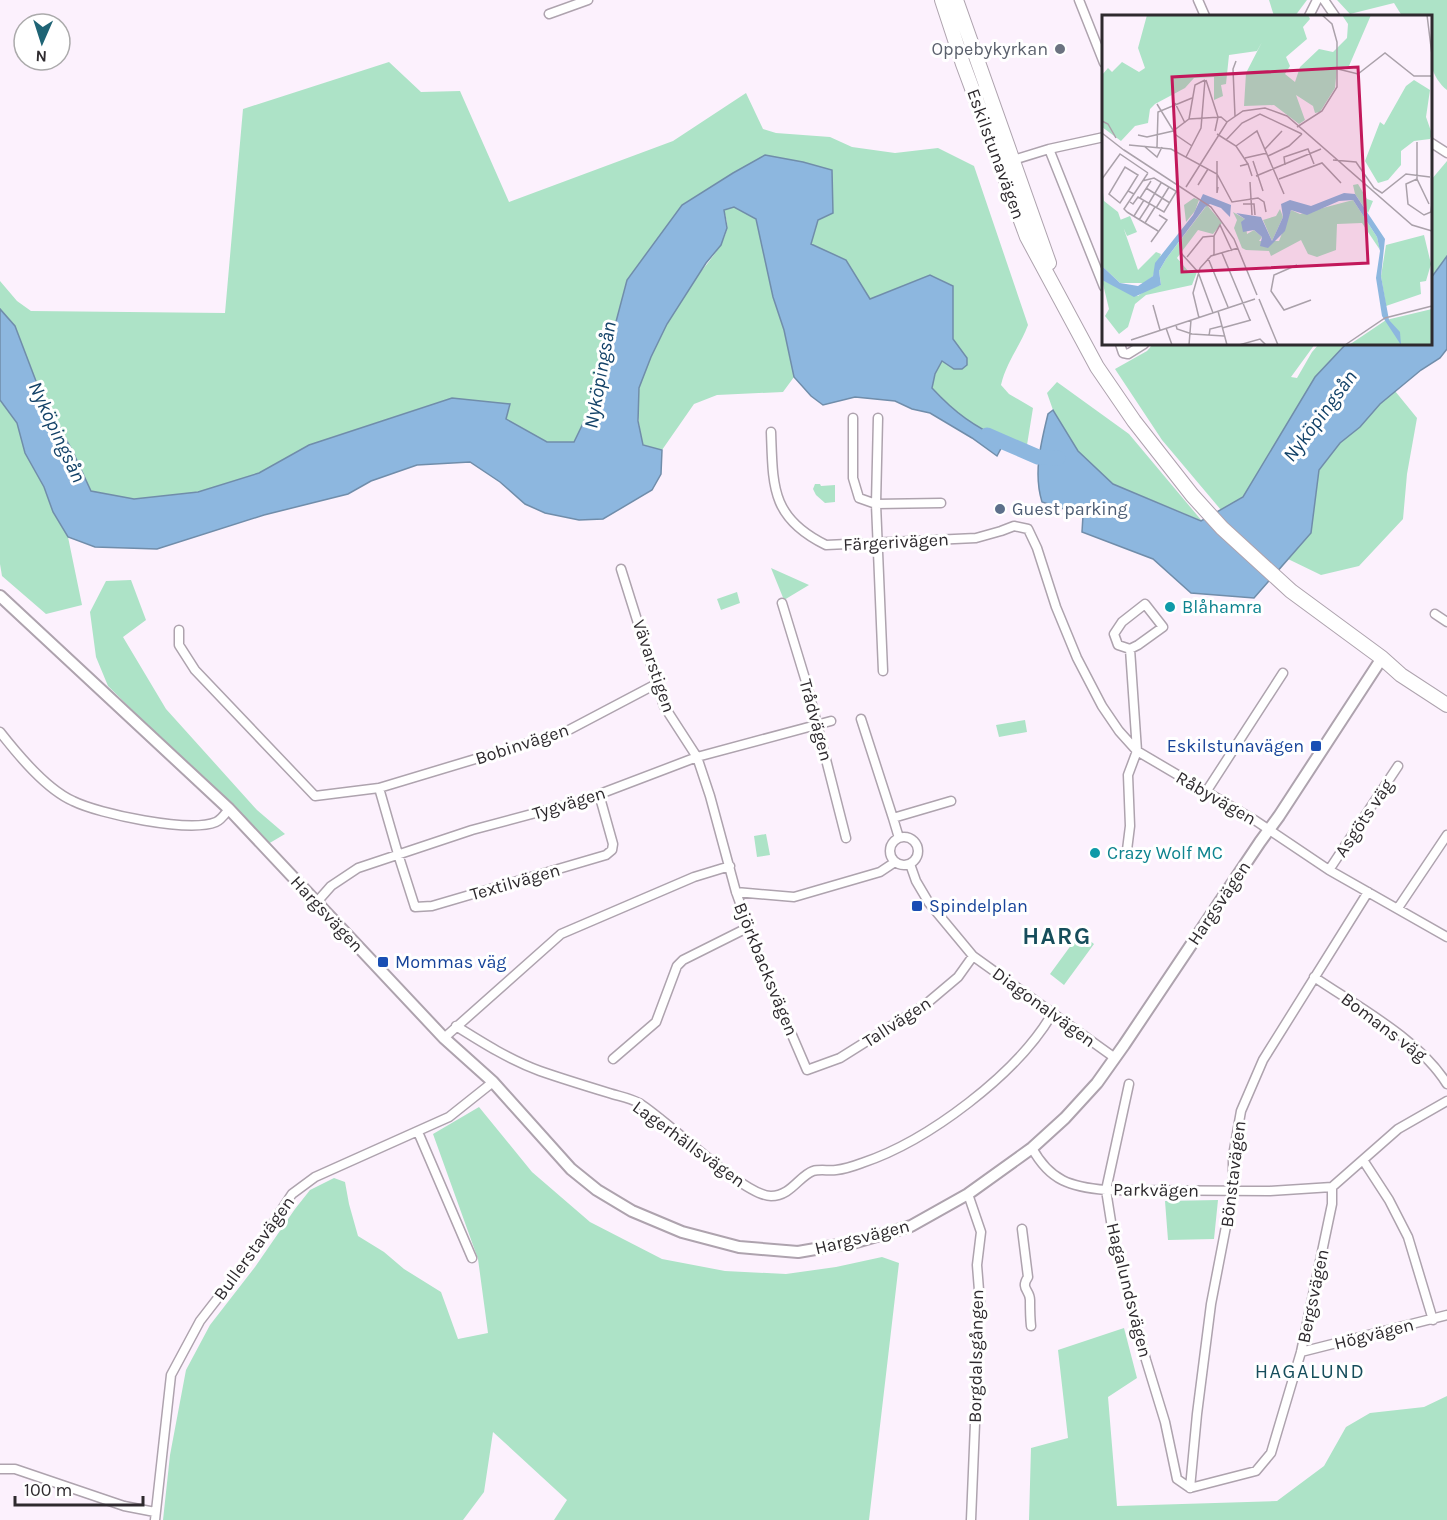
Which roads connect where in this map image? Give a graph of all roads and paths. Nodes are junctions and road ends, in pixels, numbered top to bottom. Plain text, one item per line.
1 (588, 0) edge
2 (942, 0) edge
3 (956, 0) edge
4 (1079, 0) edge
5 (1198, 0) edge
6 (1317, 0) edge
7 (1324, 0) edge
8 (549, 14) dead end
9 (1204, 15) edge
10 (1310, 15) edge
11 (1334, 15) edge
12 (1102, 58) edge
13 (1102, 137) edge
14 (1432, 143) edge
15 (1049, 149) junction
16 (1447, 153) edge
17 (1007, 163) junction
18 (1102, 282) edge
19 (1120, 345) edge
20 (1142, 345) edge
21 (853, 418) dead end
22 (878, 418) dead end
23 (771, 432) dead end
24 (941, 503) dead end
25 (876, 504) junction
26 (1028, 529) joint
27 (879, 543) junction
28 (621, 569) dead end
29 (0, 596) edge
30 (782, 603) dead end
31 (1435, 614) dead end
32 (1447, 622) edge
33 (179, 630) dead end
34 (1130, 649) junction
35 (1382, 658) junction
36 (884, 671) dead end
37 (1282, 673) dead end
38 (658, 683) junction
39 (1447, 696) edge
40 (1447, 705) edge
41 (861, 718) dead end
42 (831, 720) dead end
43 (817, 724) junction
44 (0, 732) edge
45 (1137, 752) junction
46 (696, 757) junction
47 (1398, 766) dead end
48 (379, 788) junction
49 (1206, 792) junction
50 (599, 795) junction
51 (951, 801) dead end
52 (229, 809) junction
53 (893, 818) junction
54 (1269, 830) junction
55 (1447, 836) edge
56 (846, 838) dead end
57 (899, 838) junction
58 (1126, 850) dead end
59 (398, 854) junction
60 (895, 862) junction
61 (910, 864) junction
62 (730, 866) junction
63 (1329, 870) junction
64 (736, 892) junction
65 (1368, 892) junction
66 (316, 903) junction
67 (1398, 908) junction
68 (749, 927) junction
69 (1447, 937) edge
70 (973, 956) junction
71 (1314, 977) junction
72 (1052, 1014) junction
73 (456, 1026) junction
74 (444, 1038) junction
75 (1115, 1058) junction
76 (613, 1059) dead end
77 (807, 1070) joint
78 (494, 1082) junction
79 (1129, 1084) dead end
80 (1447, 1084) edge
81 (1447, 1101) edge
82 (418, 1132) junction
83 (1032, 1148) junction
84 (1363, 1160) junction
85 (1332, 1187) junction
86 (1106, 1190) junction
87 (1233, 1190) junction
88 (968, 1194) junction
89 (1022, 1229) dead end
90 (472, 1258) dead end
91 (1447, 1315) edge
92 (1432, 1320) junction
93 (1031, 1326) dead end
94 (1301, 1352) junction
95 (0, 1468) edge
96 (1190, 1488) junction
97 (155, 1516) edge
98 (971, 1520) edge

1 - 8 street
2 - 17 main road, Eskilstunavägen
3 - 17 main road, Eskilstunavägen
4 - 12 street
5 - 9 street
6 - 10 street
7 - 11 street
13 - 15 street
14 - 16 street
15 - 17 street
15 - 18 street
17 - 35 main road, Eskilstunavägen
19 - 20 street
21 - 25 street
22 - 25 street
23 - 27 street, Färgerivägen
24 - 25 street
25 - 27 street
26 - 27 street, Färgerivägen
26 - 45 street, Råbyvägen
27 - 36 street
28 - 38 street, Vävarstigen
29 - 52 street, Hargsvägen
30 - 43 street, Trådvägen
31 - 32 street
33 - 48 street, Bobinvägen
34 - 34 street
34 - 45 street
35 - 39 main road, Eskilstunavägen
35 - 40 main road, Eskilstunavägen
35 - 54 street, Hargsvägen
37 - 49 street
38 - 46 street, Vävarstigen
38 - 48 street, Bobinvägen
41 - 53 street
42 - 43 street, Tygvägen
43 - 46 street, Tygvägen
43 - 56 street, Trådvägen
44 - 52 street
45 - 49 street, Råbyvägen
45 - 58 street
46 - 50 street, Tygvägen
46 - 62 street
47 - 63 street, Asgöts väg
48 - 59 street
49 - 54 street, Råbyvägen
50 - 59 street, Tygvägen
50 - 59 street, Textilvägen
51 - 53 street
52 - 66 street, Hargsvägen
53 - 57 street
54 - 63 street, Råbyvägen
54 - 75 street, Hargsvägen
55 - 67 street
57 - 60 street
57 - 61 street
59 - 66 street, Tygvägen
60 - 61 street
60 - 64 street
61 - 70 street, Diagonalvägen
62 - 64 street, Björkbacksvägen
62 - 73 street
63 - 65 street, Råbyvägen
64 - 68 street, Björkbacksvägen
65 - 67 street, Råbyvägen
65 - 71 street, Bönstavägen
66 - 74 street, Hargsvägen
67 - 69 street, Råbyvägen
68 - 76 street
68 - 77 street, Björkbacksvägen
70 - 72 street, Diagonalvägen
70 - 77 street, Tallvägen
71 - 80 street, Bomans väg
71 - 87 street, Bönstavägen
72 - 73 street, Lagerhällsvägen
72 - 75 street, Diagonalvägen
73 - 74 street
74 - 78 street, Hargsvägen
75 - 83 street, Hargsvägen
78 - 82 street, Bullerstavägen
78 - 88 street, Hargsvägen
79 - 86 street, Hagalundsvägen
81 - 84 street
82 - 90 street
82 - 97 street, Bullerstavägen
83 - 86 street, Parkvägen
83 - 88 street, Hargsvägen
84 - 85 street
84 - 92 street
85 - 87 street, Parkvägen
85 - 94 street, Bergsvägen
86 - 87 street, Parkvägen
86 - 96 street, Hagalundsvägen
87 - 96 street, Bönstavägen
88 - 98 street, Borgdalsgången
89 - 93 street
91 - 92 street, Högvägen
92 - 94 street, Högvägen
94 - 96 street, Bergsvägen
95 - 97 street

